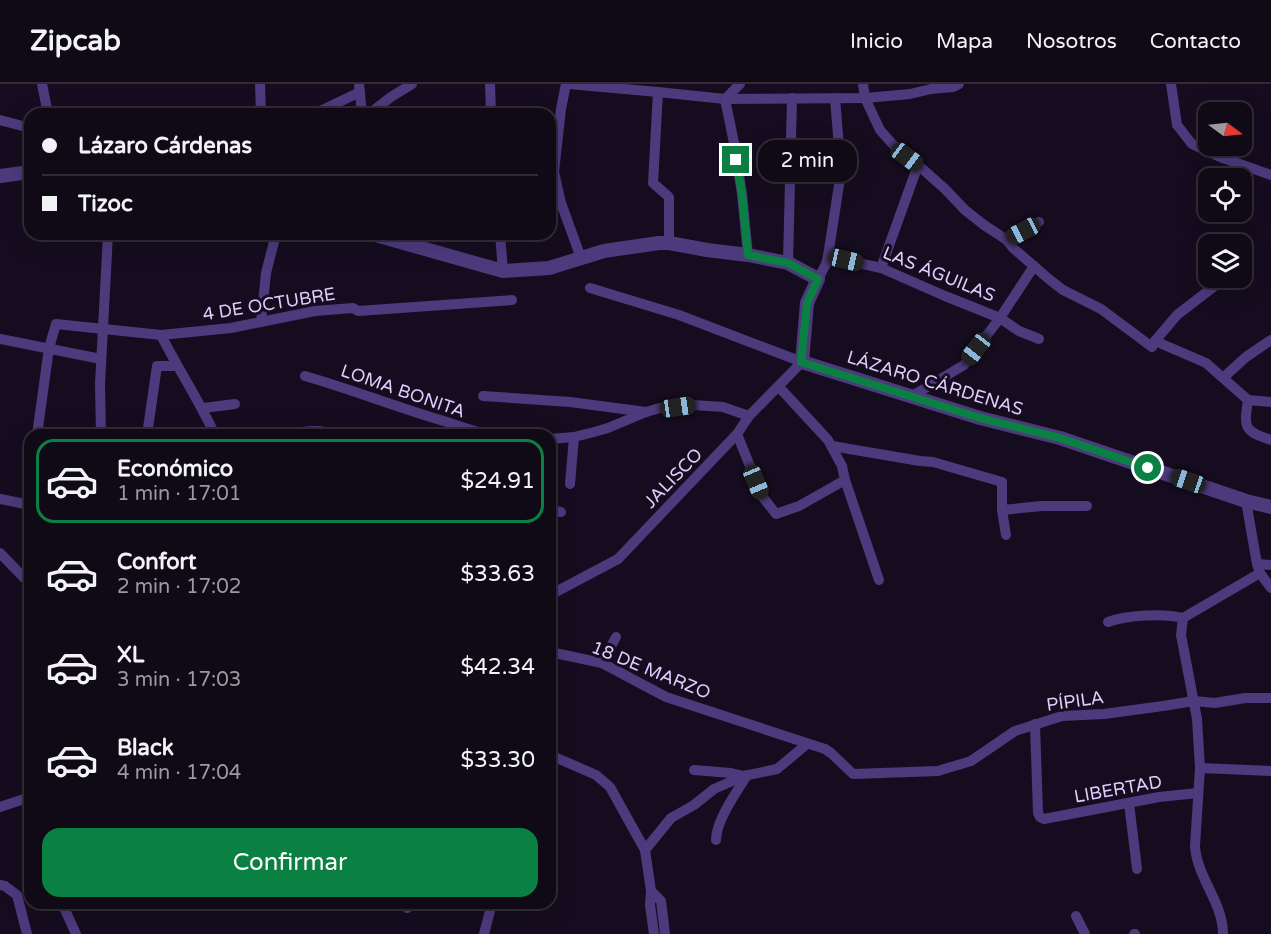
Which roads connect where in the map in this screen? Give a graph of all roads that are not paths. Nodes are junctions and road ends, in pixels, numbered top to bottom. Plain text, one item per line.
1 (42, 84) edge
2 (260, 84) edge
3 (412, 84) edge
4 (490, 84) edge
5 (568, 84) edge
6 (740, 84) edge
7 (863, 84) edge
8 (959, 84) edge
9 (1172, 84) edge
10 (360, 88) edge
11 (658, 92) junction
12 (792, 98) junction
13 (835, 98) junction
14 (865, 98) junction
15 (725, 99) junction
16 (47, 108) edge
17 (261, 108) edge
18 (325, 108) edge
19 (362, 108) edge
20 (377, 108) edge
21 (491, 108) edge
22 (0, 120) edge
23 (24, 126) edge
24 (556, 154) edge
25 (918, 165) junction
26 (24, 173) edge
27 (1271, 175) edge
28 (0, 176) edge
29 (556, 181) edge
30 (1039, 222) dead end
31 (108, 240) edge
32 (274, 240) edge
33 (395, 240) edge
34 (500, 240) edge
35 (1007, 240) junction
36 (669, 243) junction
37 (748, 255) junction
38 (828, 256) junction
39 (576, 259) junction
40 (788, 263) junction
41 (1034, 266) junction
42 (881, 268) junction
43 (503, 271) junction
44 (818, 279) junction
45 (590, 288) dead end
46 (1212, 288) edge
47 (512, 300) dead end
48 (1000, 318) junction
49 (261, 322) junction
50 (102, 329) junction
51 (161, 335) junction
52 (0, 339) edge
53 (1039, 339) dead end
54 (1271, 340) edge
55 (1155, 341) junction
56 (49, 348) junction
57 (101, 359) junction
58 (801, 362) junction
59 (177, 366) junction
60 (305, 376) dead end
61 (1224, 377) junction
62 (779, 387) junction
63 (483, 396) dead end
64 (912, 396) junction
65 (1248, 400) junction
66 (1271, 402) edge
67 (236, 404) dead end
68 (203, 408) junction
69 (646, 412) junction
70 (749, 416) junction
71 (38, 429) edge
72 (101, 429) edge
73 (148, 429) edge
74 (212, 429) edge
75 (466, 429) edge
76 (737, 434) junction
77 (574, 437) junction
78 (556, 438) edge
79 (1271, 440) edge
80 (832, 446) junction
81 (845, 480) junction
82 (570, 484) dead end
83 (0, 499) edge
84 (1245, 501) junction
85 (24, 504) edge
86 (1087, 506) dead end
87 (1271, 507) edge
88 (1002, 510) junction
89 (1006, 535) dead end
90 (0, 553) edge
91 (1271, 565) edge
92 (1258, 568) junction
93 (24, 578) edge
94 (879, 580) dead end
95 (1271, 588) edge
96 (556, 592) edge
97 (1183, 618) junction
98 (1108, 622) dead end
99 (616, 637) dead end
100 (556, 653) edge
101 (602, 663) junction
102 (1271, 698) edge
103 (1194, 701) junction
104 (1035, 724) junction
105 (807, 744) junction
106 (556, 758) edge
107 (971, 760) joint
108 (1200, 768) junction
109 (694, 770) dead end
110 (1271, 771) edge
111 (746, 776) junction
112 (1198, 793) junction
113 (24, 799) edge
114 (1129, 802) junction
115 (0, 807) edge
116 (716, 840) dead end
117 (645, 850) junction
118 (1137, 869) dead end
119 (0, 885) edge
120 (651, 891) junction
121 (65, 909) edge
122 (490, 909) edge
123 (1076, 916) dead end
124 (27, 934) edge
125 (76, 934) edge
126 (484, 934) edge
127 (654, 934) edge
128 (665, 934) edge
129 (1085, 934) edge
130 (1223, 934) edge

1 - 16 street
2 - 17 street
3 - 20 street
4 - 21 street
5 - 11 street
5 - 24 street
6 - 15 street
7 - 14 street
8 - 14 street
9 - 27 street
10 - 18 street
10 - 19 street
11 - 15 street
11 - 36 street
12 - 13 street
12 - 15 street
12 - 40 street
13 - 14 street
13 - 38 street
14 - 25 street
15 - 37 street
22 - 23 street
25 - 35 street
25 - 42 street
26 - 28 street
29 - 39 street
30 - 35 street
31 - 50 street
32 - 49 street
33 - 43 street
34 - 43 street
35 - 41 street
36 - 37 street
36 - 39 street
37 - 40 street
38 - 42 street, LAS ÁGUILAS
38 - 44 street
39 - 43 street
40 - 44 street
41 - 48 street, LAS ÁGUILAS
41 - 55 street
42 - 48 street, LAS ÁGUILAS
44 - 58 street
45 - 58 street, LÁZARO CÁRDENAS
46 - 55 street
47 - 49 street, 4 DE OCTUBRE
48 - 53 street
48 - 64 street, LAS ÁGUILAS
49 - 51 street, 4 DE OCTUBRE
50 - 51 street, 4 DE OCTUBRE
50 - 56 street, 4 DE OCTUBRE
50 - 57 street
51 - 59 street
52 - 56 street
54 - 61 street
55 - 61 street
56 - 57 street
56 - 71 street
57 - 72 street
58 - 62 street, JALISCO
58 - 64 street, LÁZARO CÁRDENAS
59 - 68 street
59 - 73 street
60 - 75 street, LOMA BONITA
61 - 65 street
62 - 70 street, JALISCO
62 - 80 street
63 - 69 street
64 - 84 street, LÁZARO CÁRDENAS
65 - 66 street
65 - 79 street
67 - 68 street
68 - 74 street
69 - 70 street
69 - 77 street
70 - 76 street, JALISCO
76 - 81 street
76 - 96 street, JALISCO
77 - 78 street
77 - 82 street
80 - 81 street
80 - 88 street
81 - 94 street
83 - 85 street
84 - 87 street, LÁZARO CÁRDENAS
84 - 92 street
86 - 88 street
88 - 89 street
90 - 93 street
91 - 92 street
92 - 95 street
92 - 97 street
97 - 98 street
97 - 103 street
99 - 101 street
100 - 101 street, 18 DE MARZO
101 - 105 street, 18 DE MARZO
102 - 103 street, PÍPILA
103 - 104 street, PÍPILA
103 - 108 street
104 - 107 street, PÍPILA
104 - 114 street, LIBERTAD
105 - 107 street, 18 DE MARZO
105 - 111 street
106 - 117 street
108 - 110 street
108 - 112 street
109 - 111 street
111 - 116 street
111 - 117 street
112 - 114 street, LIBERTAD
112 - 130 street
113 - 115 street
114 - 118 street
117 - 120 street
119 - 124 street
120 - 127 street
120 - 128 street
121 - 125 street
122 - 126 street
123 - 129 street

